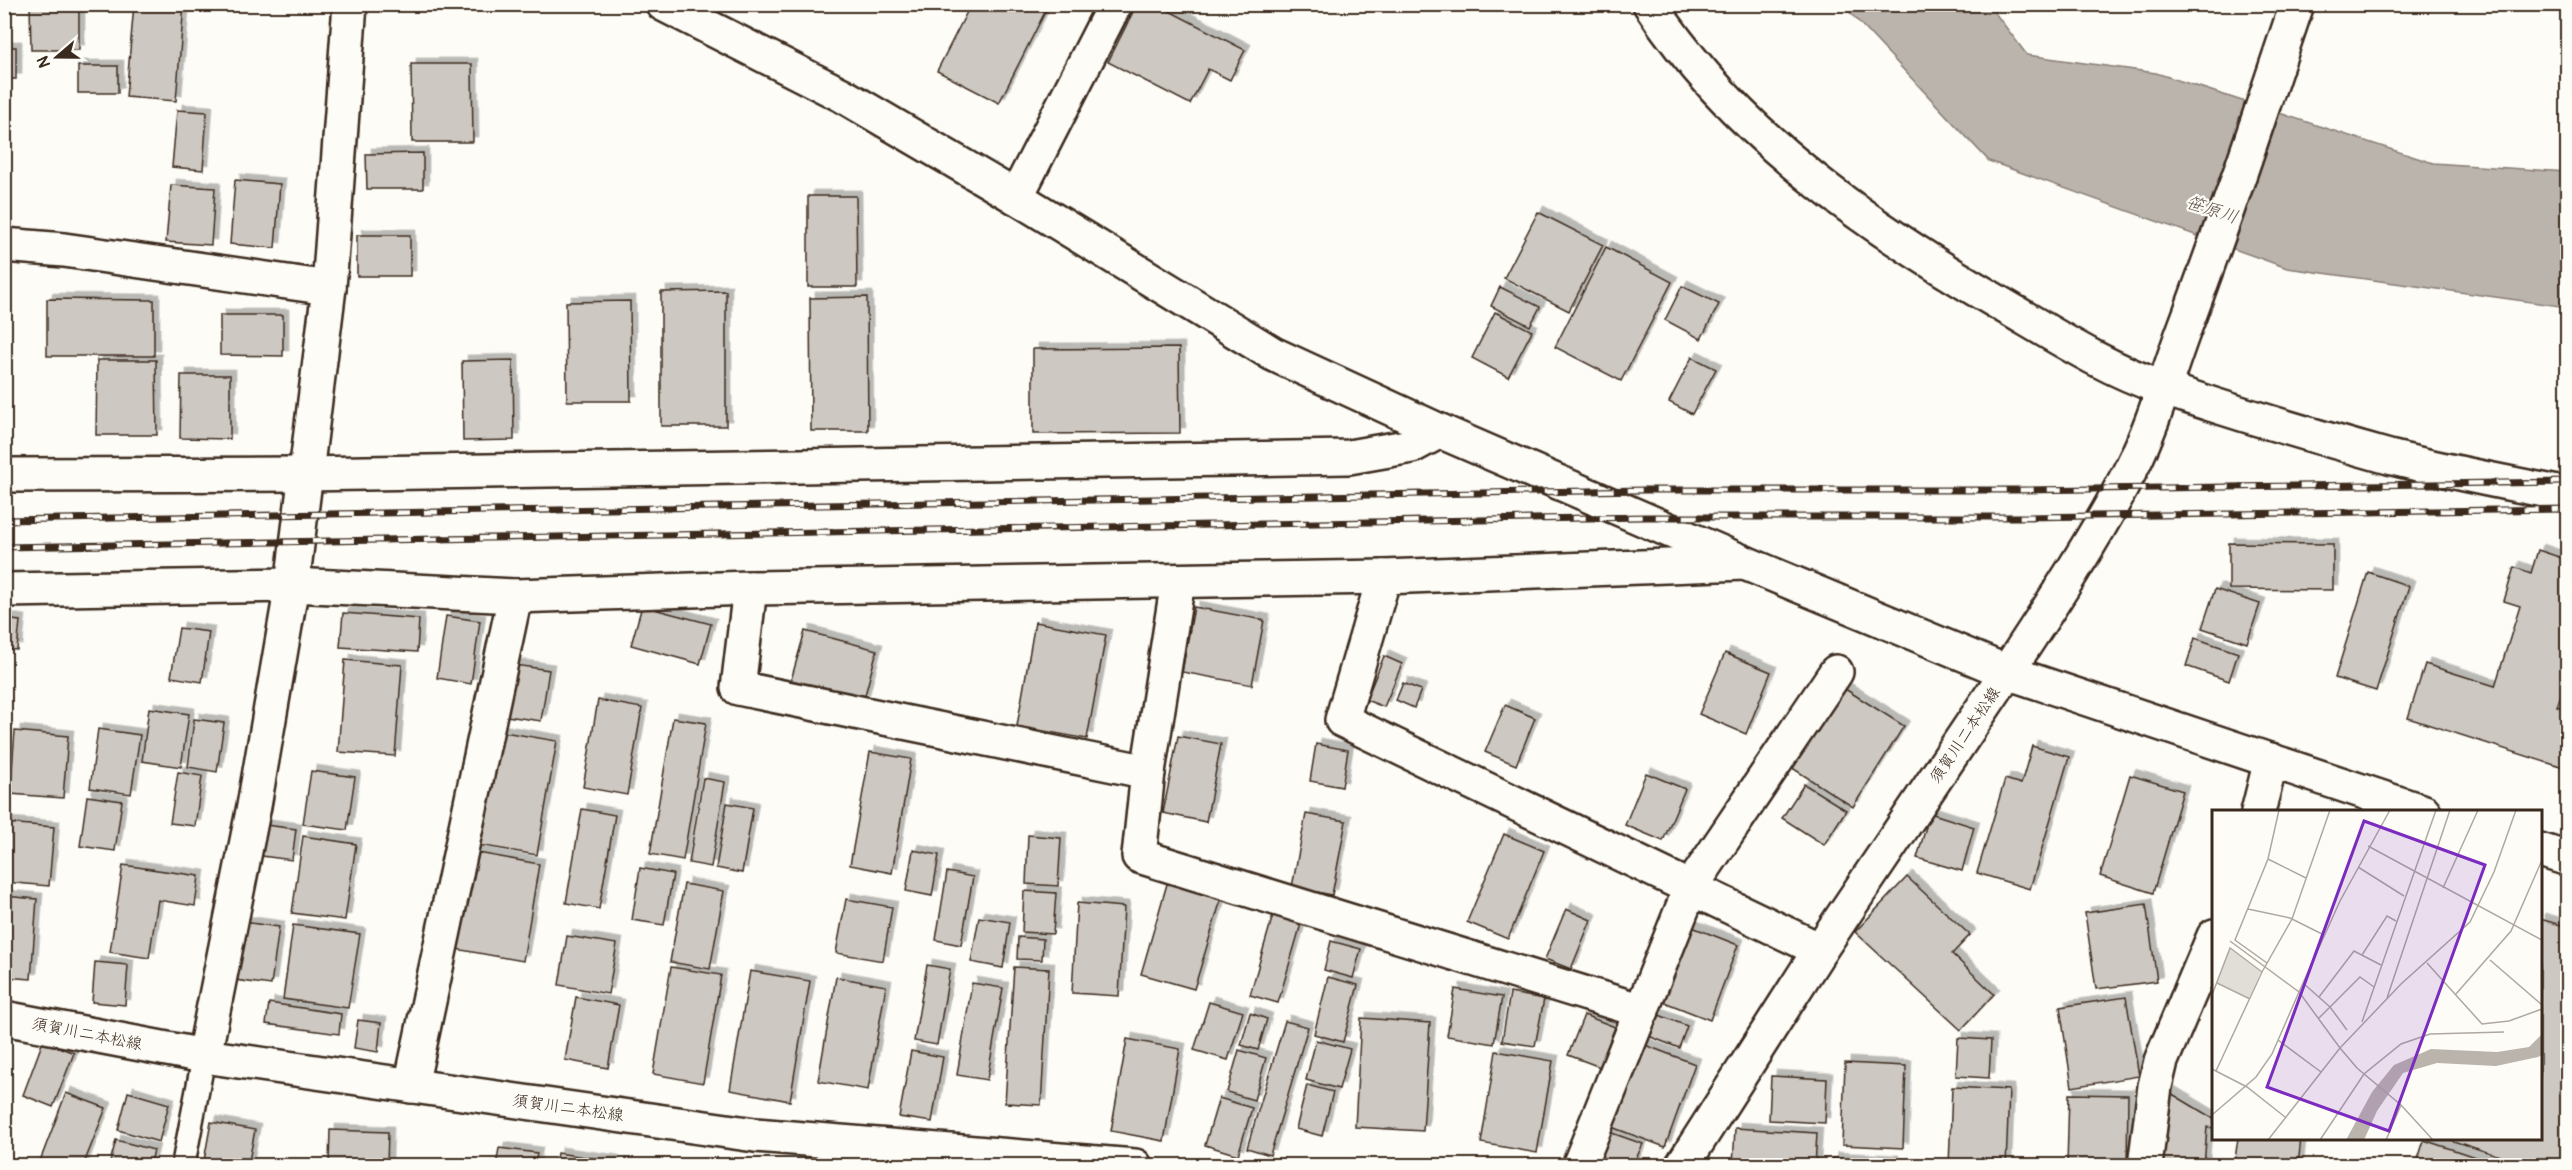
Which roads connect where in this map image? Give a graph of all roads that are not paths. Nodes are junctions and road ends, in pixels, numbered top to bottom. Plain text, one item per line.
1 (350, 4) edge
2 (663, 4) edge
3 (1115, 4) edge
4 (1650, 4) edge
5 (2297, 4) edge
6 (1016, 197) junction
7 (4, 245) edge
8 (330, 288) junction
9 (2166, 377) junction
10 (1440, 431) junction
11 (305, 474) junction
12 (4, 475) edge
13 (2568, 495) edge
14 (1745, 563) junction
15 (1384, 577) junction
16 (1178, 581) junction
17 (292, 585) junction
18 (750, 588) junction
19 (4, 590) edge
20 (514, 596) junction
21 (1836, 672) dead end
22 (2007, 672) junction
23 (2271, 760) junction
24 (1148, 772) junction
25 (2258, 810) edge
26 (2418, 810) edge
27 (2542, 850) edge
28 (2568, 860) edge
29 (1691, 887) junction
30 (2212, 941) edge
31 (1820, 950) junction
32 (1642, 1011) junction
33 (4, 1018) edge
34 (204, 1056) junction
35 (411, 1086) junction
36 (1099, 1164) edge
37 (183, 1166) edge
38 (1135, 1166) edge
39 (1579, 1166) edge
40 (1682, 1166) edge
41 (2145, 1166) edge

1 - 8 street
2 - 6 street
3 - 6 street
4 - 9 street
5 - 9 street
6 - 10 street
7 - 8 street
8 - 11 street
9 - 13 street
9 - 22 street
10 - 11 street
10 - 14 street
11 - 12 street
11 - 17 street
14 - 15 street
14 - 22 street
15 - 16 street
15 - 29 street
16 - 18 street
16 - 24 street
17 - 19 street
17 - 20 street
17 - 34 street
18 - 20 street
18 - 24 street
20 - 35 street
21 - 29 street
22 - 23 street, 須賀川二本松線
22 - 31 street, 須賀川二本松線
23 - 25 street
23 - 26 street, 須賀川二本松線
24 - 32 street
27 - 28 street
29 - 31 street
29 - 32 street
30 - 41 street
31 - 40 street, 須賀川二本松線
32 - 39 street
33 - 34 street, 須賀川二本松線
34 - 35 street, 須賀川二本松線
34 - 37 lane
35 - 36 street, 須賀川二本松線
36 - 38 street, 須賀川二本松線

